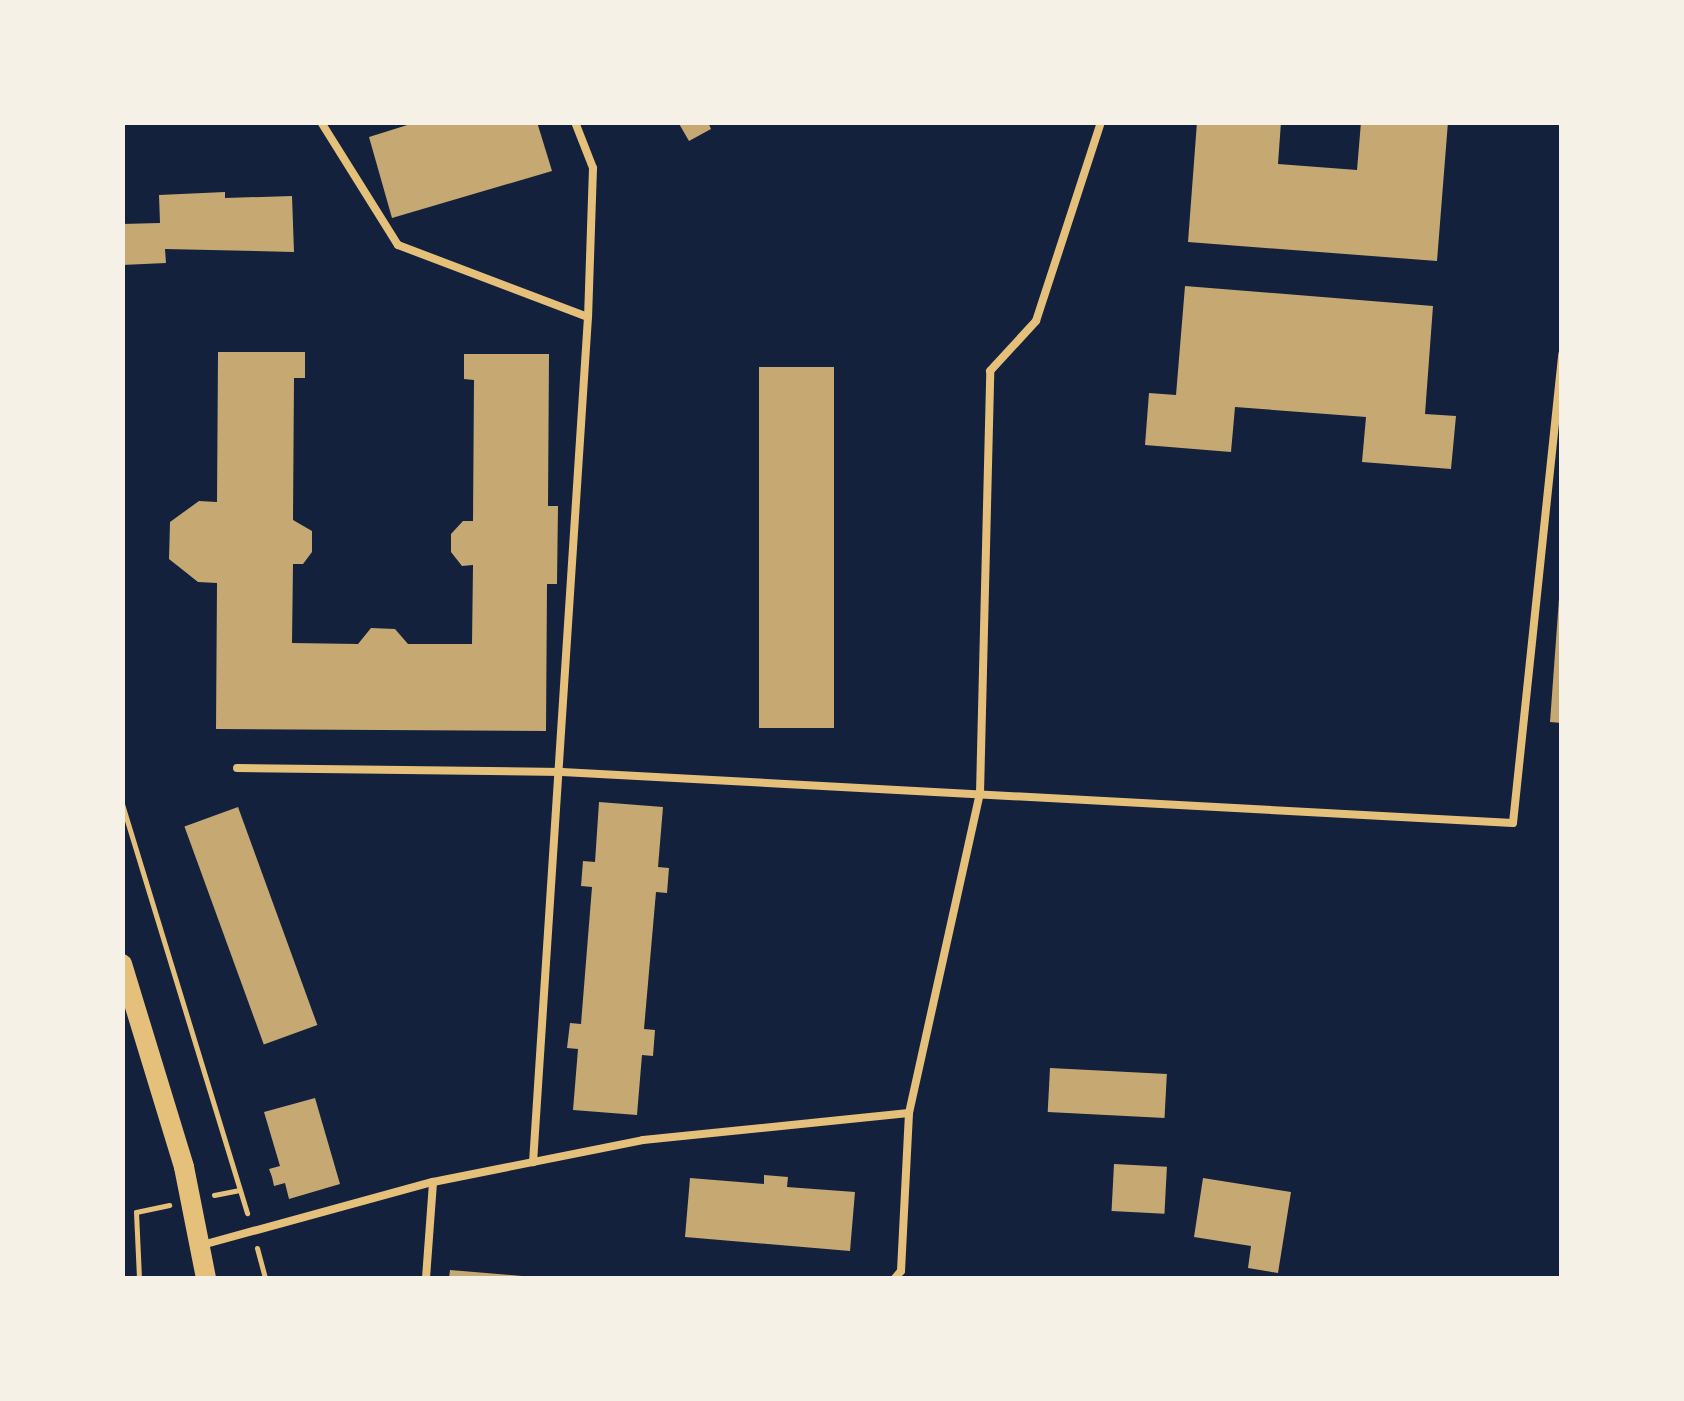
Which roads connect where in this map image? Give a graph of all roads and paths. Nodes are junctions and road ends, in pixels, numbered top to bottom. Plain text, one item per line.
1 (322, 122) edge
2 (575, 122) edge
3 (1101, 122) edge
4 (588, 317) junction
5 (1562, 355) edge
6 (237, 768) dead end
7 (562, 772) junction
8 (980, 792) junction
9 (122, 804) edge
10 (122, 964) edge
11 (909, 1113) junction
12 (533, 1162) junction
13 (433, 1182) junction
14 (136, 1212) dead end
15 (252, 1228) junction
16 (202, 1245) junction
17 (139, 1278) edge
18 (206, 1278) edge
19 (265, 1278) edge
20 (426, 1278) edge
21 (895, 1278) edge

1 - 4 lane
2 - 4 lane
3 - 8 lane
4 - 7 lane
5 - 8 lane
6 - 7 lane
7 - 8 lane
7 - 12 lane
8 - 11 lane
9 - 15 path
10 - 16 main road
11 - 12 lane
11 - 21 lane
12 - 13 lane
13 - 15 lane
13 - 20 lane
14 - 17 path
15 - 16 lane
15 - 19 path
16 - 18 main road

